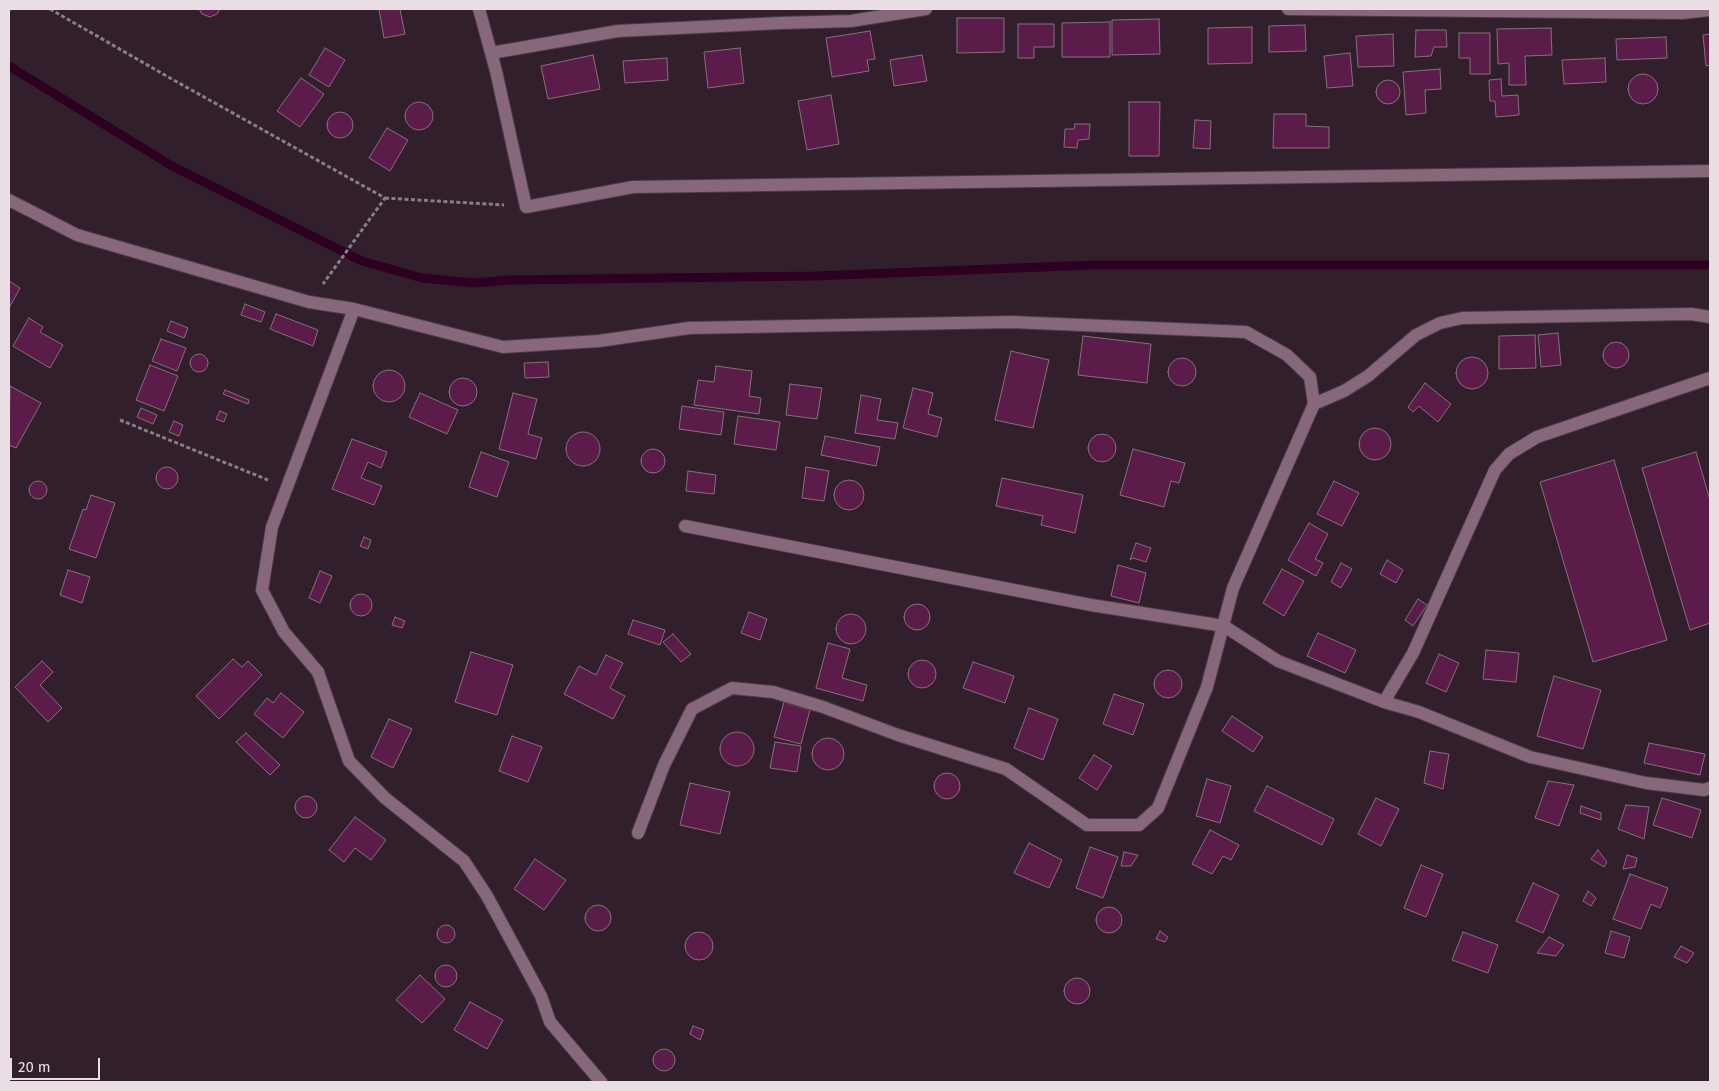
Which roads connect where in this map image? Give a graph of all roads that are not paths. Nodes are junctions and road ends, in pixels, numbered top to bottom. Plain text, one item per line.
1 (479, 9) edge
2 (926, 9) edge
3 (1288, 9) edge
4 (1710, 10) edge
5 (491, 53) junction
6 (1710, 171) edge
7 (9, 200) edge
8 (354, 309) junction
9 (1710, 317) edge
10 (1710, 378) edge
11 (1314, 404) junction
12 (685, 526) dead end
13 (1224, 626) junction
14 (1384, 702) junction
15 (1710, 788) edge
16 (638, 834) dead end
17 (601, 1082) edge

1 - 5 street
2 - 5 street
3 - 4 street
5 - 6 street
7 - 8 street
8 - 11 street
8 - 17 street
9 - 11 street
10 - 14 street
11 - 13 street
12 - 13 street
13 - 14 street
13 - 16 street
14 - 15 street

